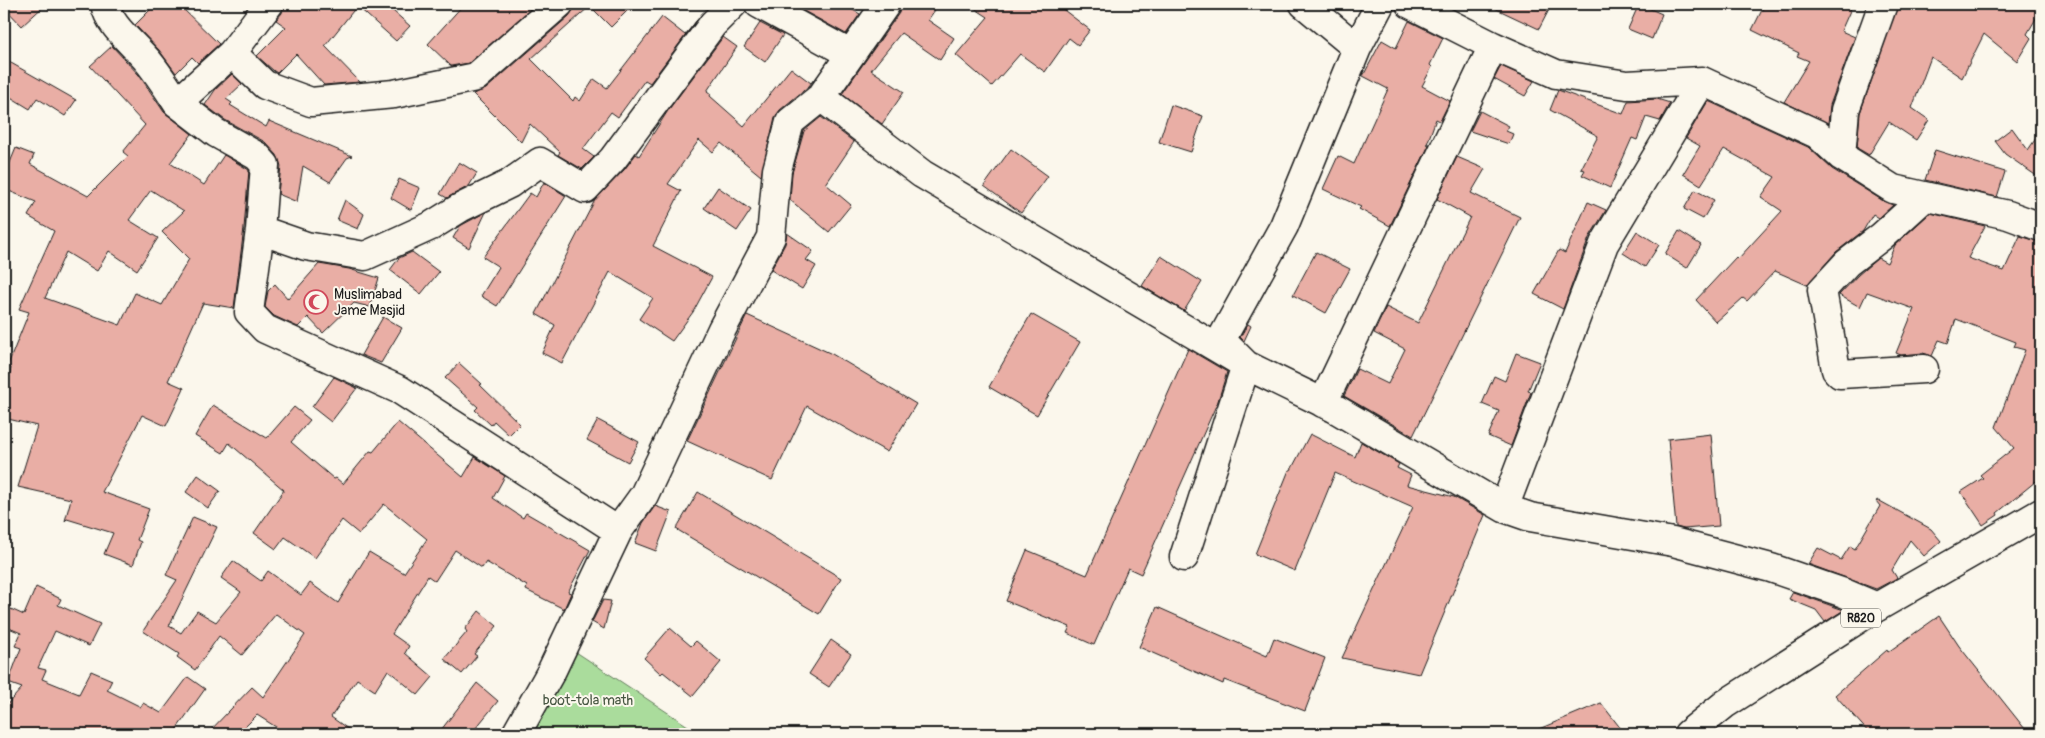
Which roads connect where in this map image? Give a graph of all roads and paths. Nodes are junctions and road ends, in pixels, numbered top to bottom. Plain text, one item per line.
1 (105, 4) edge
2 (269, 4) edge
3 (559, 4) edge
4 (733, 4) edge
5 (759, 4) edge
6 (886, 4) edge
7 (1304, 4) edge
8 (1380, 4) edge
9 (1410, 4) edge
10 (1883, 4) edge
11 (1493, 46) junction
12 (1357, 48) junction
13 (232, 53) junction
14 (850, 54) junction
15 (1702, 81) junction
16 (821, 97) junction
17 (178, 102) junction
18 (1841, 156) junction
19 (1926, 197) junction
20 (2041, 227) edge
21 (260, 230) junction
22 (1246, 365) junction
23 (1924, 369) dead end
24 (1323, 403) junction
25 (1504, 508) junction
26 (2041, 513) edge
27 (618, 531) junction
28 (1184, 557) dead end
29 (1877, 608) junction
30 (516, 734) edge
31 (1688, 734) edge

1 - 17 street
2 - 13 street
3 - 13 street
4 - 21 street
5 - 14 street
6 - 14 street
7 - 12 street
8 - 12 street
9 - 11 street
10 - 18 street
11 - 15 street
11 - 24 street
12 - 22 street
13 - 17 street
14 - 16 street
15 - 18 street
15 - 25 street
16 - 22 street
16 - 27 street
17 - 21 street
18 - 19 street
19 - 20 street
19 - 23 street
21 - 27 street
22 - 24 street
22 - 28 street
24 - 25 street
25 - 29 street
26 - 29 street, R820
27 - 30 street
29 - 31 street, R820

